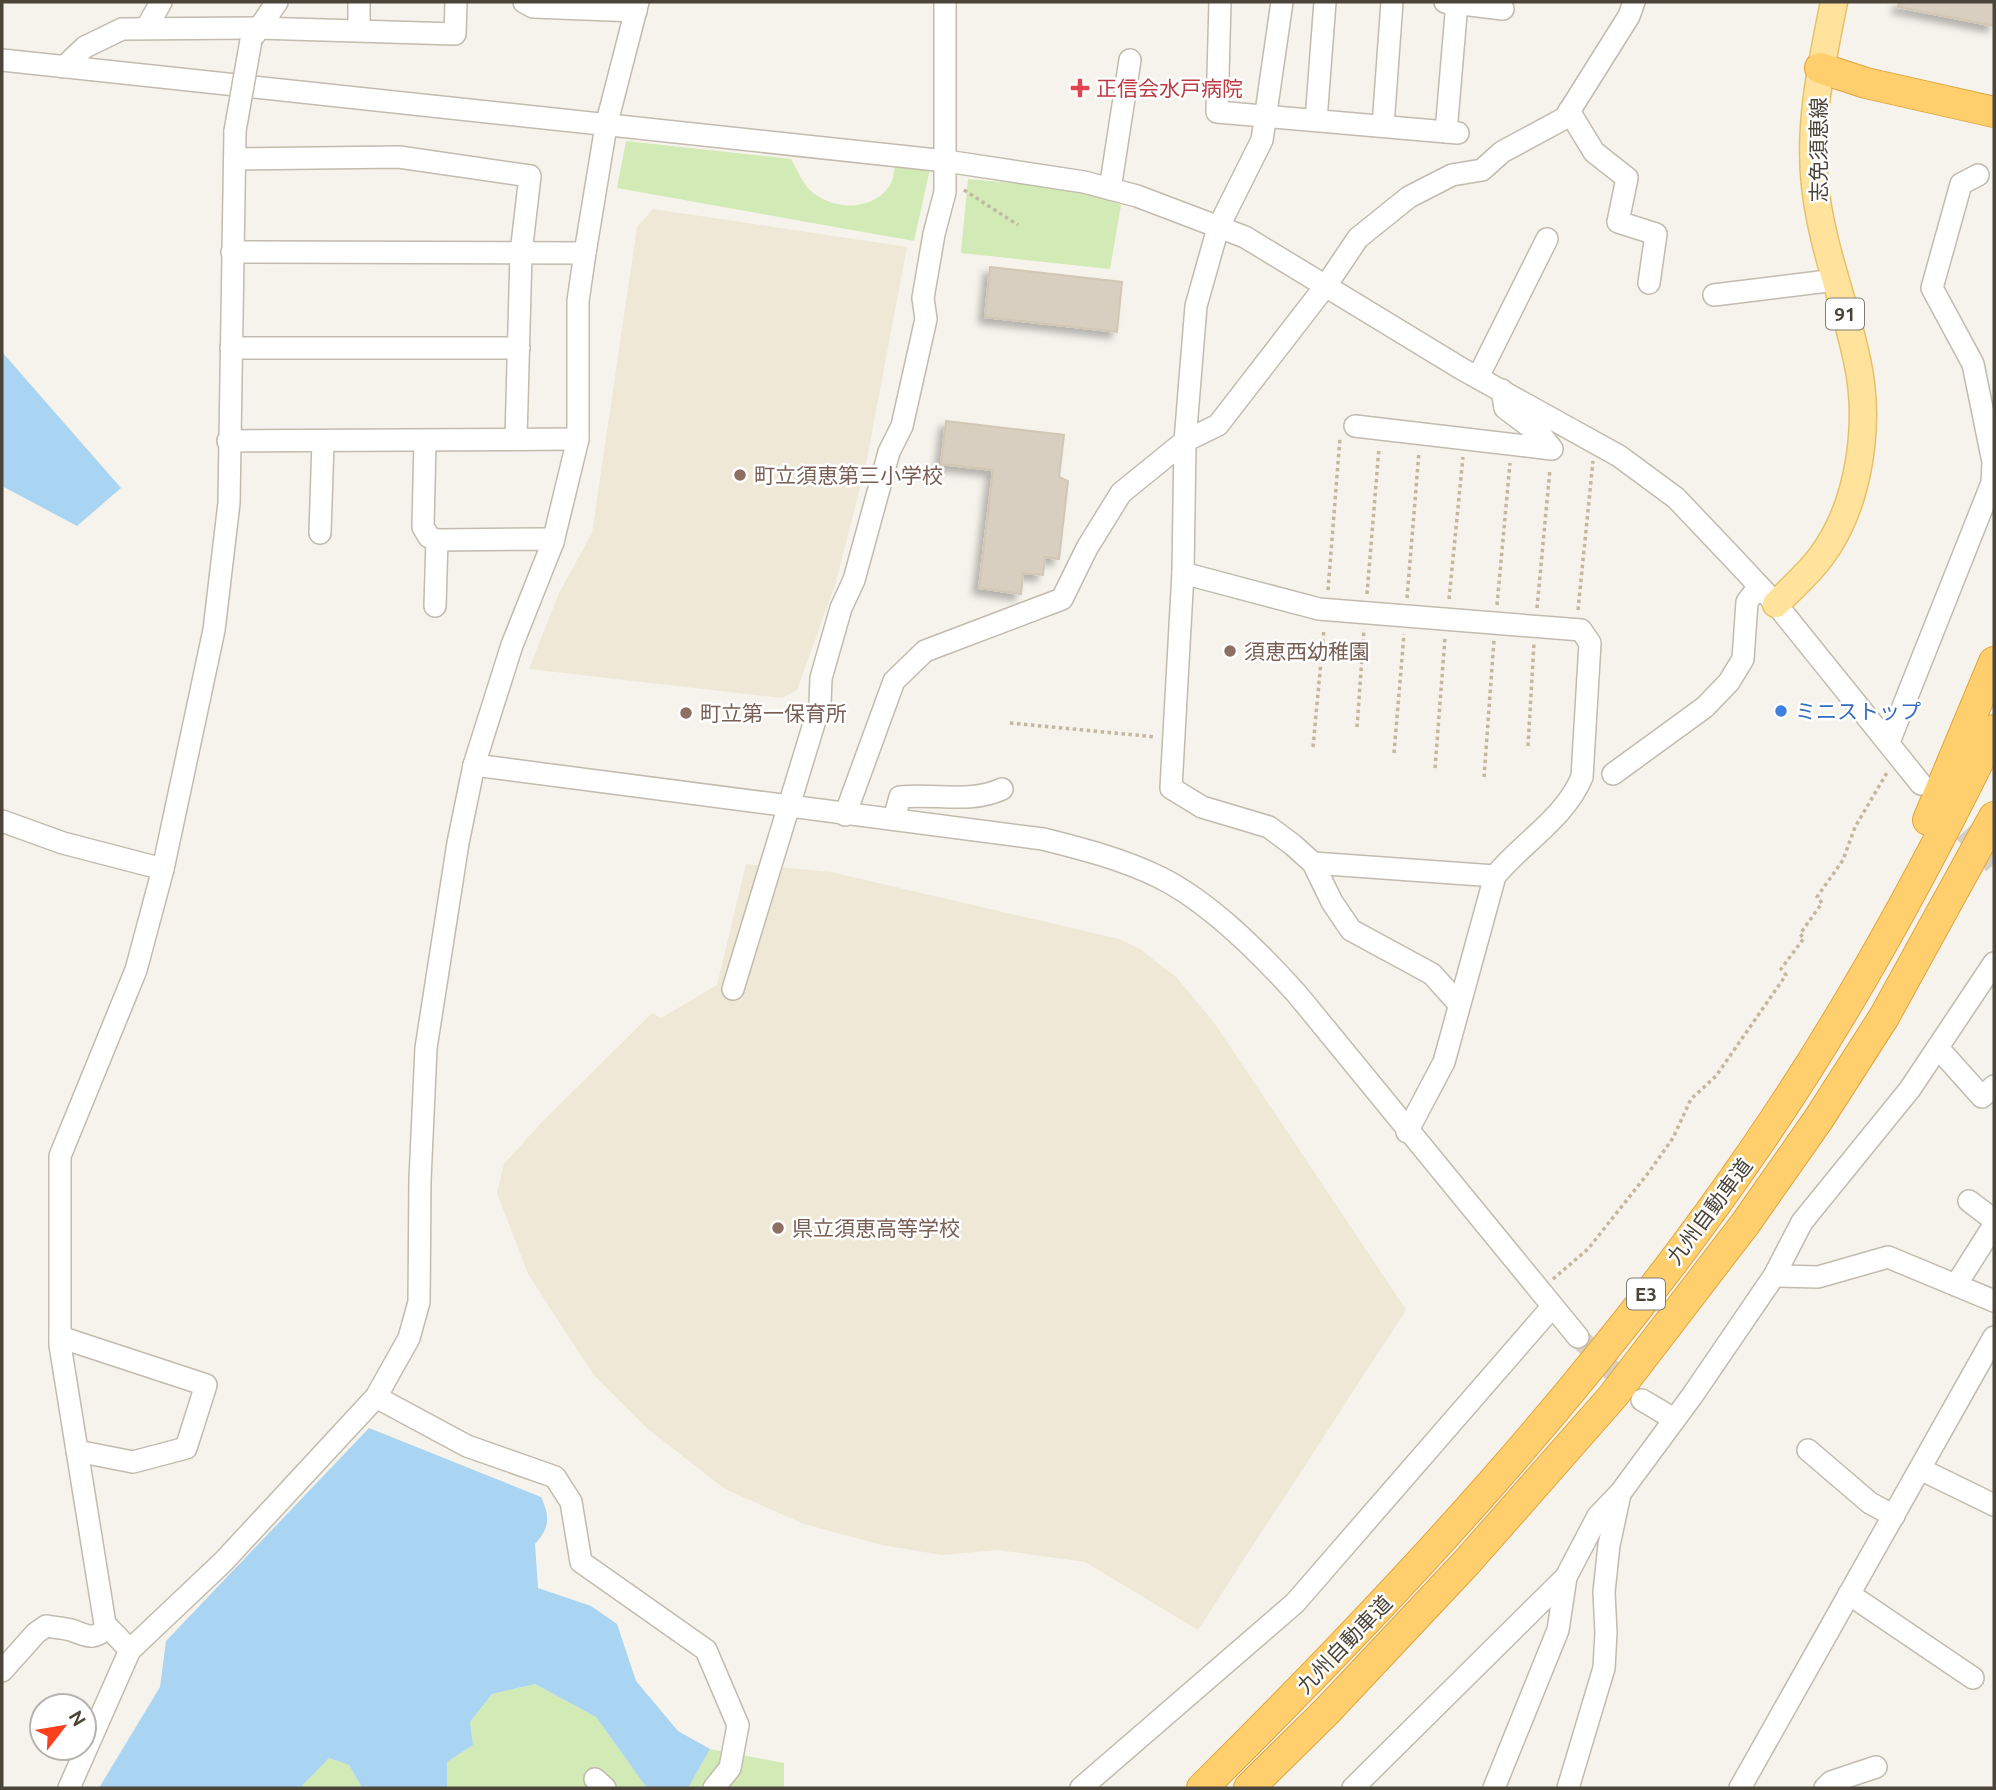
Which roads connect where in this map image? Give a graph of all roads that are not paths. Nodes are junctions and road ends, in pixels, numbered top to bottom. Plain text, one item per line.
1 (161, 2) edge
2 (277, 2) edge
3 (359, 2) edge
4 (456, 2) edge
5 (524, 2) edge
6 (946, 2) edge
7 (1220, 2) edge
8 (1282, 2) edge
9 (1325, 2) edge
10 (1392, 2) edge
11 (1453, 2) edge
12 (1634, 2) edge
13 (1834, 2) edge
14 (637, 6) edge
15 (1503, 9) dead end
16 (148, 27) junction
17 (359, 30) junction
18 (254, 34) junction
19 (1130, 60) dead end
20 (4, 62) edge
21 (64, 67) junction
22 (1820, 68) junction
23 (1994, 101) edge
24 (1570, 111) junction
25 (1994, 112) edge
26 (1267, 115) junction
27 (1315, 120) junction
28 (606, 126) junction
29 (1382, 126) junction
30 (235, 159) junction
31 (946, 161) junction
32 (1978, 175) dead end
33 (1110, 189) junction
34 (1218, 228) junction
35 (1548, 239) dead end
36 (232, 252) junction
37 (521, 253) junction
38 (585, 253) junction
39 (1836, 280) junction
40 (1648, 283) dead end
41 (1327, 284) junction
42 (1714, 295) dead end
43 (231, 348) junction
44 (519, 348) junction
45 (1478, 377) junction
46 (1502, 390) junction
47 (1348, 427) road end
48 (516, 439) junction
49 (578, 439) junction
50 (228, 441) junction
51 (425, 441) junction
52 (1185, 441) junction
53 (323, 442) junction
54 (320, 533) dead end
55 (437, 541) junction
56 (554, 542) junction
57 (1183, 573) junction
58 (1768, 595) junction
59 (435, 606) dead end
60 (1994, 662) edge
61 (1994, 730) edge
62 (1893, 748) junction
63 (474, 765) junction
64 (1612, 774) dead end
65 (1921, 784) dead end
66 (1002, 789) dead end
67 (790, 807) junction
68 (845, 815) junction
69 (1994, 817) edge
70 (894, 819) junction
71 (2, 821) edge
72 (1994, 861) edge
73 (1313, 863) junction
74 (163, 869) junction
75 (1495, 876) junction
76 (1994, 963) edge
77 (733, 989) dead end
78 (1458, 1003) junction
79 (1938, 1048) junction
80 (1994, 1086) edge
81 (1818, 1120) junction
82 (1407, 1132) junction
83 (1757, 1146) junction
84 (1969, 1201) dead end
85 (1994, 1223) edge
86 (1774, 1276) junction
87 (1956, 1284) junction
88 (1545, 1299) junction
89 (1994, 1301) edge
90 (60, 1337) junction
91 (1578, 1337) tunnel mouth
92 (1994, 1337) edge
93 (376, 1397) junction
94 (1642, 1400) tunnel mouth
95 (1674, 1419) junction
96 (1808, 1450) dead end
97 (77, 1451) junction
98 (1920, 1469) junction
99 (1621, 1492) junction
100 (1994, 1505) edge
101 (1894, 1516) junction
102 (1566, 1577) junction
103 (1849, 1594) junction
104 (108, 1628) junction
105 (130, 1650) junction
106 (2, 1671) edge
107 (1973, 1678) dead end
108 (1876, 1766) dead end
109 (69, 1788) edge
110 (714, 1788) edge
111 (1082, 1788) edge
112 (1202, 1788) edge
113 (1249, 1788) edge
114 (1353, 1788) edge
115 (1494, 1788) edge
116 (1568, 1788) edge
117 (1740, 1788) edge
118 (1825, 1788) edge

1 - 16 street
2 - 18 street
3 - 17 street
4 - 17 street
5 - 14 street
6 - 31 street
7 - 26 street
8 - 26 street
9 - 27 street
10 - 29 street
11 - 15 street
11 - 29 street
12 - 24 street
13 - 22 main road, 志免須恵線 / 91
14 - 28 street
16 - 18 street
16 - 21 street
17 - 18 street
18 - 30 street, bridge
19 - 33 street
20 - 21 street
21 - 28 street
22 - 23 highway
22 - 25 highway
22 - 39 main road, 志免須恵線 / 91
24 - 40 street
24 - 41 street
26 - 27 street
26 - 34 street
27 - 29 street
28 - 31 street
28 - 38 street
30 - 36 street
30 - 37 street
31 - 33 street
31 - 67 street
32 - 62 street
33 - 34 street
34 - 41 street
34 - 52 street
35 - 45 street
36 - 37 street
36 - 43 street
37 - 38 street
37 - 44 street
38 - 49 street
39 - 42 street
39 - 58 main road, 志免須恵線 / 91
41 - 45 street
41 - 52 street
43 - 44 street
43 - 50 street
44 - 48 street
45 - 46 street
46 - 47 street
46 - 58 street
48 - 49 street
48 - 51 street
49 - 56 street
50 - 53 street
50 - 74 street
51 - 53 street
51 - 55 street
52 - 57 street
52 - 68 street
53 - 54 street
55 - 56 street
55 - 59 street
56 - 63 street
57 - 73 street
57 - 75 street
58 - 62 street
58 - 64 street
60 - 83 highway
61 - 83 highway, 九州自動車道 / E3
62 - 65 street
63 - 67 street
63 - 93 street
66 - 70 street
67 - 68 street
67 - 77 street
68 - 70 street
69 - 81 highway, 九州自動車道 / E3
70 - 82 street
71 - 74 street
72 - 81 highway
73 - 75 street
73 - 78 street
74 - 90 street
75 - 78 street
76 - 79 street
78 - 82 street
79 - 80 street
79 - 86 street
81 - 113 highway, 九州自動車道 / E3
82 - 88 street
83 - 112 highway, 九州自動車道 / E3
84 - 85 street
85 - 87 street
86 - 87 street
86 - 95 street
87 - 89 street
88 - 91 street
88 - 111 street
90 - 97 street
90 - 97 street
92 - 98 street
93 - 105 street
93 - 110 street
94 - 95 street
95 - 99 street
96 - 101 street
97 - 104 street
98 - 100 street
98 - 101 street
99 - 102 street
99 - 116 street
101 - 103 street
102 - 114 street
102 - 115 street
103 - 107 street
103 - 117 street
104 - 105 street
104 - 106 street
105 - 109 street
108 - 118 street

